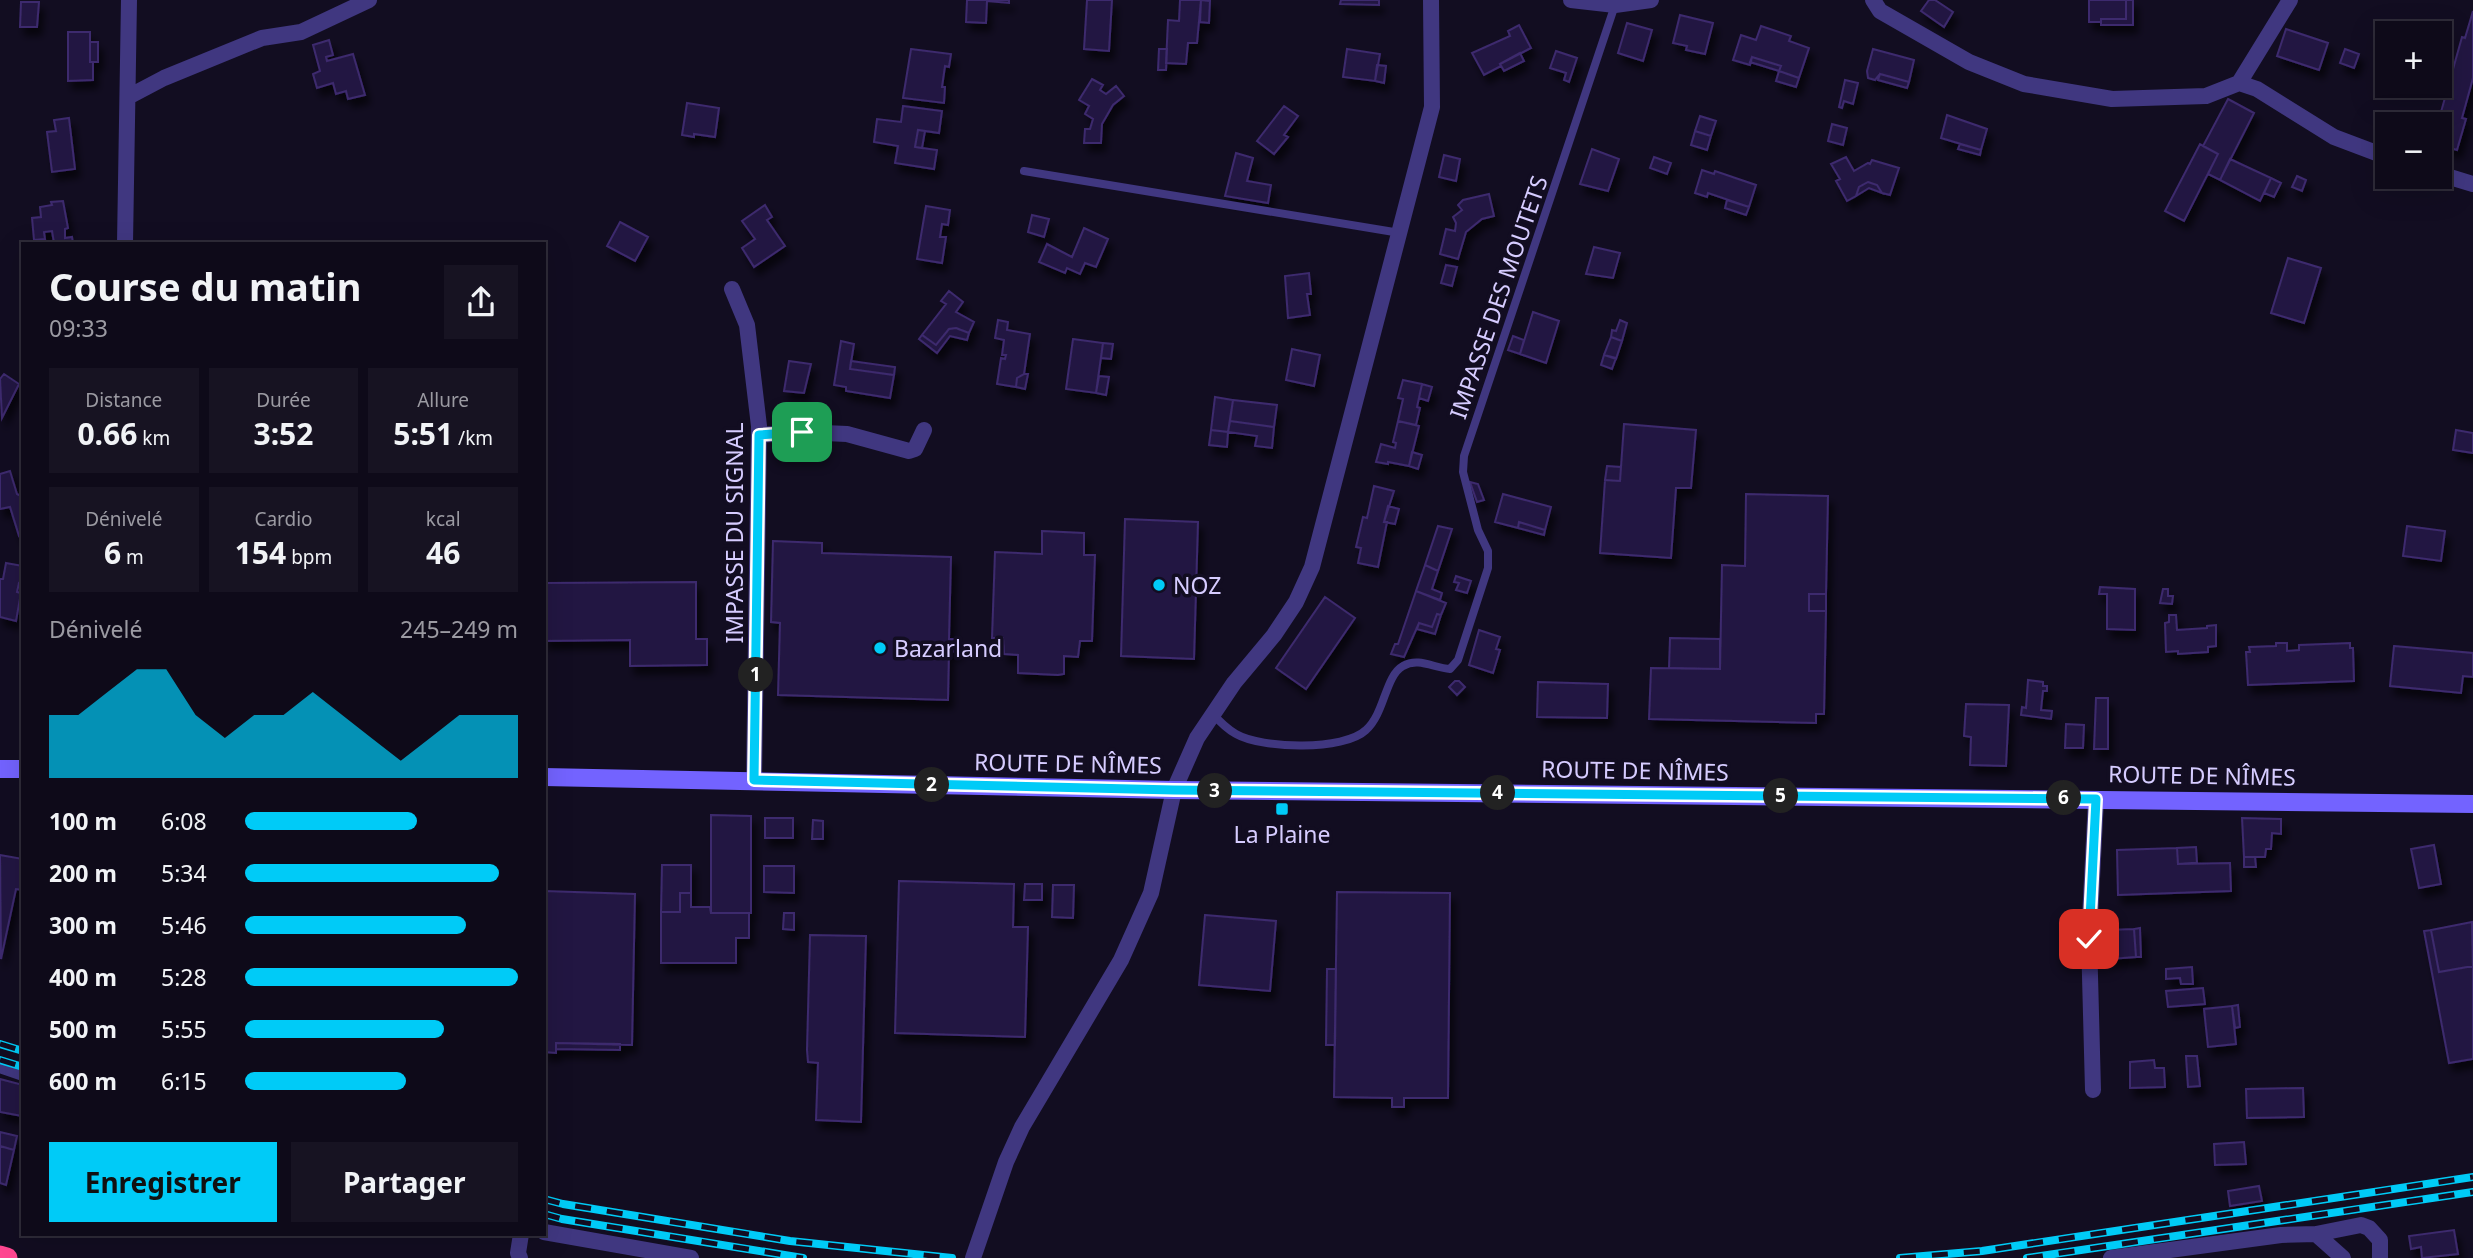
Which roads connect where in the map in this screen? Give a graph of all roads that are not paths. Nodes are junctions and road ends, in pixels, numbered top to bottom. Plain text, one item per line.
1 (130, 0) edge
2 (369, 0) edge
3 (1431, 0) edge
4 (1571, 0) edge
5 (1651, 0) edge
6 (1873, 0) edge
7 (2290, 0) edge
8 (1615, 5) junction
9 (2239, 83) junction
10 (128, 97) junction
11 (2375, 152) edge
12 (1024, 171) dead end
13 (2452, 178) edge
14 (2473, 184) edge
15 (1400, 233) junction
16 (125, 242) edge
17 (732, 289) dead end
18 (924, 430) dead end
19 (759, 435) junction
20 (1212, 713) junction
21 (0, 769) edge
22 (21, 769) edge
23 (546, 777) edge
24 (754, 780) junction
25 (1174, 790) junction
26 (2096, 799) junction
27 (2473, 804) edge
28 (0, 1065) edge
29 (21, 1072) edge
30 (2093, 1090) dead end
31 (546, 1232) edge
32 (2316, 1234) junction
33 (521, 1236) edge
34 (0, 1256) edge
35 (7, 1258) edge
36 (520, 1258) edge
37 (691, 1258) edge
38 (973, 1258) edge
39 (2111, 1258) edge
40 (2343, 1258) edge
41 (2380, 1258) edge

1 - 10 street
2 - 10 street
3 - 15 street
4 - 8 street
5 - 8 street
6 - 9 street
7 - 9 street
8 - 20 lane, IMPASSE DES MOUTETS
9 - 11 street
10 - 16 street
12 - 15 lane
13 - 14 street
15 - 20 street
17 - 19 street, IMPASSE DU SIGNAL
18 - 19 street
19 - 24 street, IMPASSE DU SIGNAL
20 - 25 street
21 - 22 main road
23 - 24 main road, ROUTE DE NÎMES
24 - 25 main road, ROUTE DE NÎMES
25 - 26 main road, ROUTE DE NÎMES
25 - 38 street
26 - 27 main road, ROUTE DE NÎMES
26 - 30 street
28 - 29 street
31 - 37 street
32 - 39 street
32 - 40 street
32 - 41 street
33 - 36 street
34 - 35 highway

